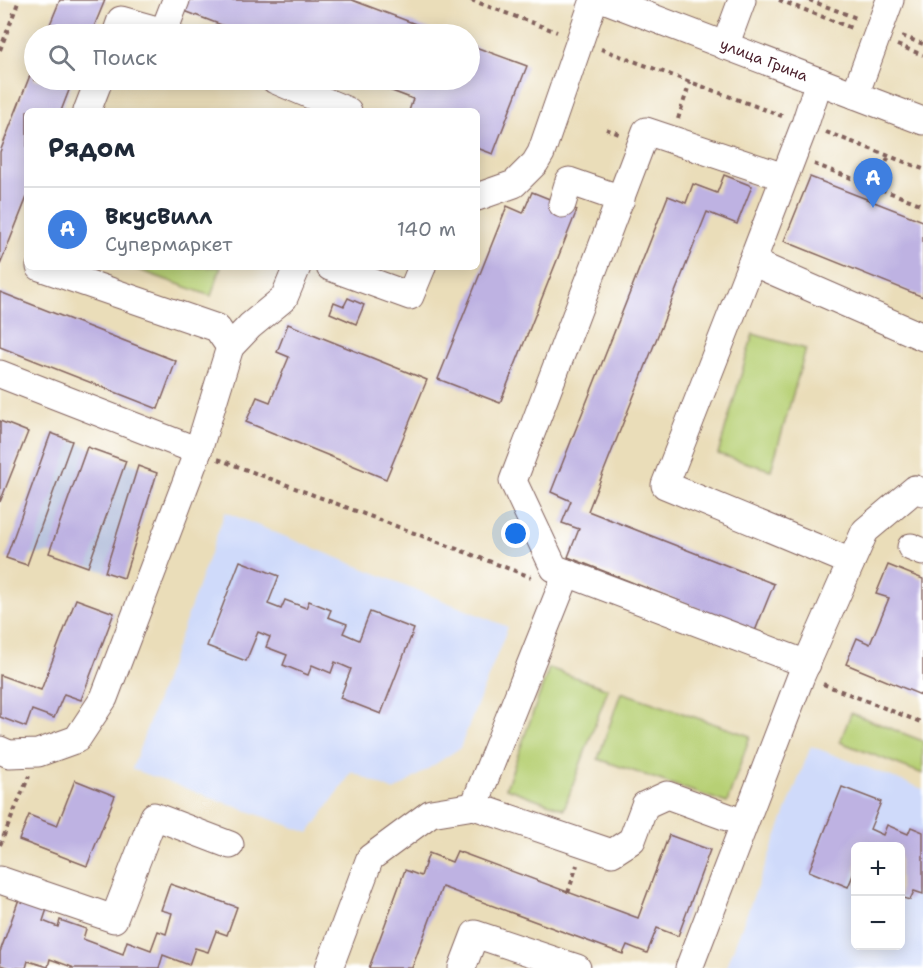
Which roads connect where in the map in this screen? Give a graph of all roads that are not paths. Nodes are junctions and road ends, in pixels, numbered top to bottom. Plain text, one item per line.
1 (176, 0) edge
2 (594, 0) edge
3 (606, 0) edge
4 (742, 0) edge
5 (890, 0) edge
6 (120, 24) edge
7 (135, 24) edge
8 (169, 24) edge
9 (725, 45) junction
10 (819, 81) junction
11 (95, 90) edge
12 (299, 90) edge
13 (855, 95) junction
14 (88, 108) edge
15 (341, 108) edge
16 (923, 121) edge
17 (788, 166) junction
18 (480, 196) edge
19 (621, 199) junction
20 (562, 204) dead end
21 (752, 262) junction
22 (49, 270) edge
23 (296, 270) edge
24 (338, 270) edge
25 (421, 270) edge
26 (923, 337) edge
27 (230, 346) junction
28 (0, 374) edge
29 (198, 451) junction
30 (920, 483) edge
31 (851, 562) junction
32 (567, 573) junction
33 (807, 664) junction
34 (0, 750) edge
35 (474, 806) junction
36 (744, 823) junction
37 (230, 845) dead end
38 (0, 880) edge
39 (329, 968) edge
40 (462, 968) edge
41 (577, 968) edge
42 (689, 968) edge

1 - 8 street
2 - 18 street
3 - 9 street, улица Грина
4 - 9 street
5 - 13 street
6 - 7 street
9 - 10 street, улица Грина
10 - 13 street, улица Грина
10 - 17 street
11 - 14 street
12 - 15 street
13 - 16 street, улица Грина
17 - 19 street
17 - 21 street
19 - 20 street
19 - 32 street
21 - 26 street
21 - 31 street
22 - 27 street
23 - 27 street
24 - 25 street
27 - 29 street
28 - 29 street
29 - 34 street
30 - 31 street
31 - 33 street
32 - 33 street
32 - 35 street
33 - 36 street
35 - 36 street
35 - 39 street
36 - 42 street
37 - 38 street
40 - 41 street

